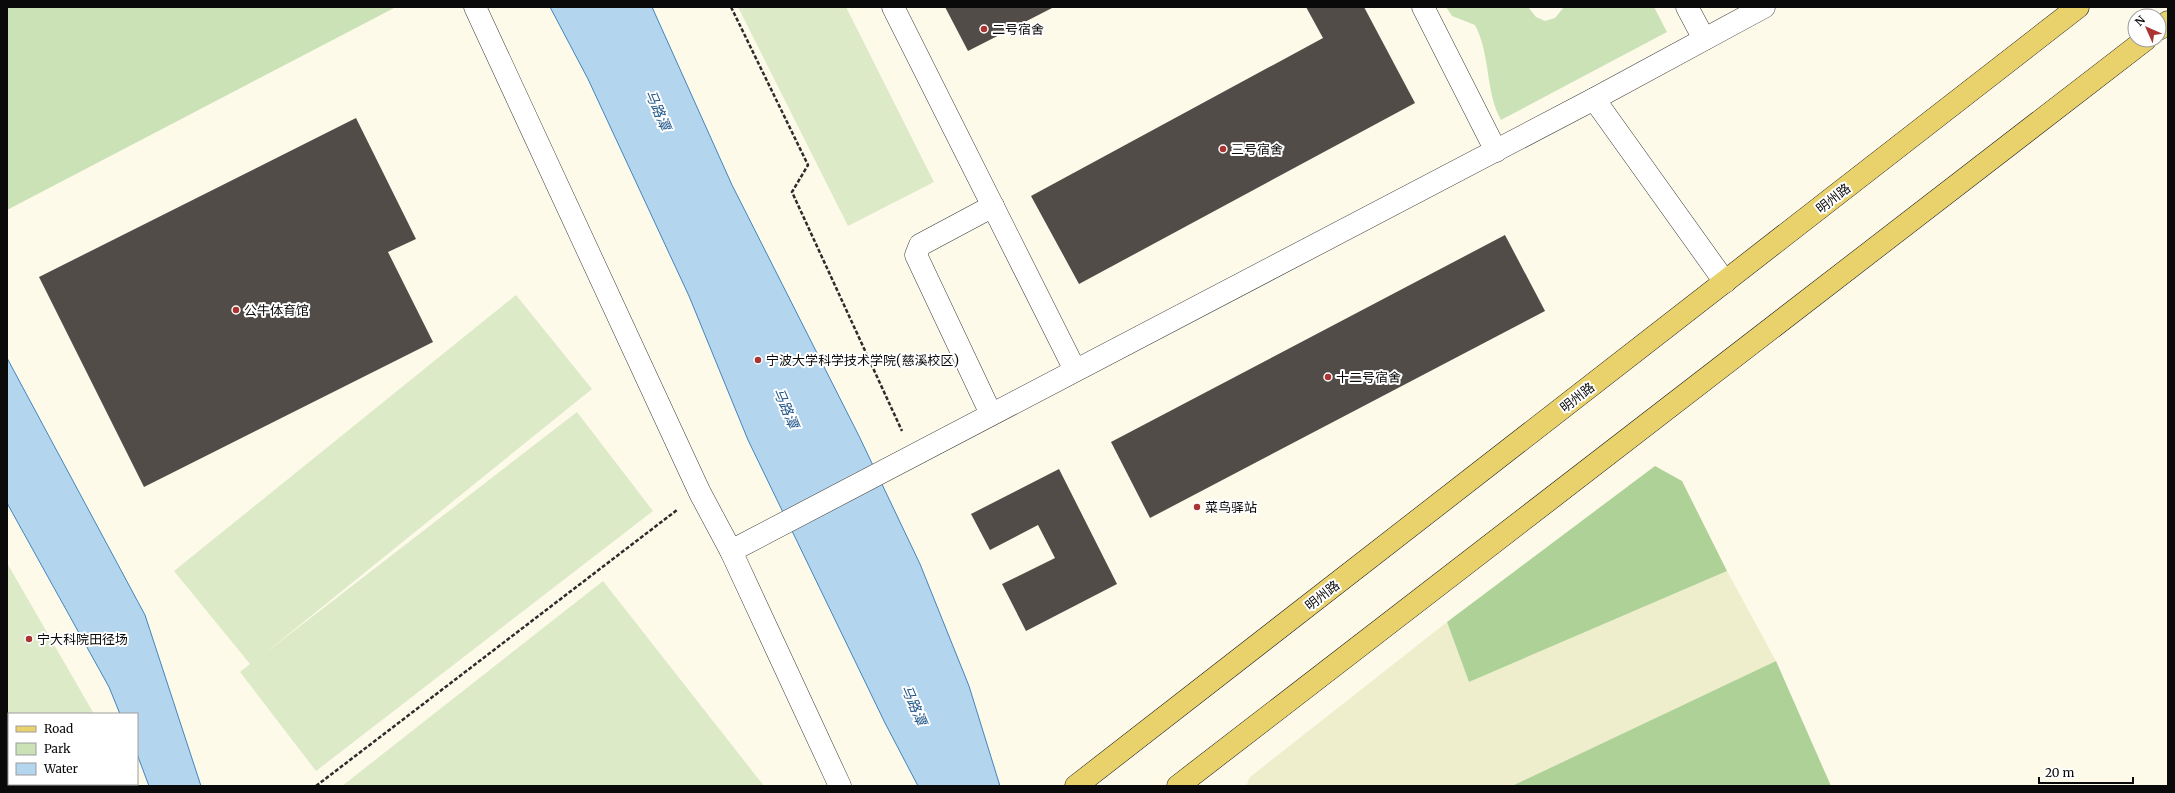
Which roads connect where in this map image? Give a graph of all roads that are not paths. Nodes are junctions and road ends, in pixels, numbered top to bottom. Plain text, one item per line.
1 (476, 7) edge
2 (893, 7) edge
3 (1423, 7) edge
4 (1687, 7) edge
5 (1764, 7) edge
6 (2078, 7) edge
7 (1704, 39) junction
8 (2135, 48) edge
9 (1594, 99) junction
10 (1496, 150) junction
11 (993, 206) junction
12 (1725, 282) junction
13 (1075, 370) junction
14 (991, 414) junction
15 (731, 551) junction
16 (840, 786) edge
17 (1076, 786) edge
18 (1178, 786) edge

1 - 15 street
2 - 11 street
3 - 10 street
4 - 7 street
5 - 7 street
6 - 12 main road, 明州路
7 - 9 street
8 - 18 main road
9 - 10 street
9 - 12 street
10 - 13 street
11 - 13 street
11 - 14 street
12 - 17 main road, 明州路
13 - 14 street
14 - 15 street
15 - 16 street

